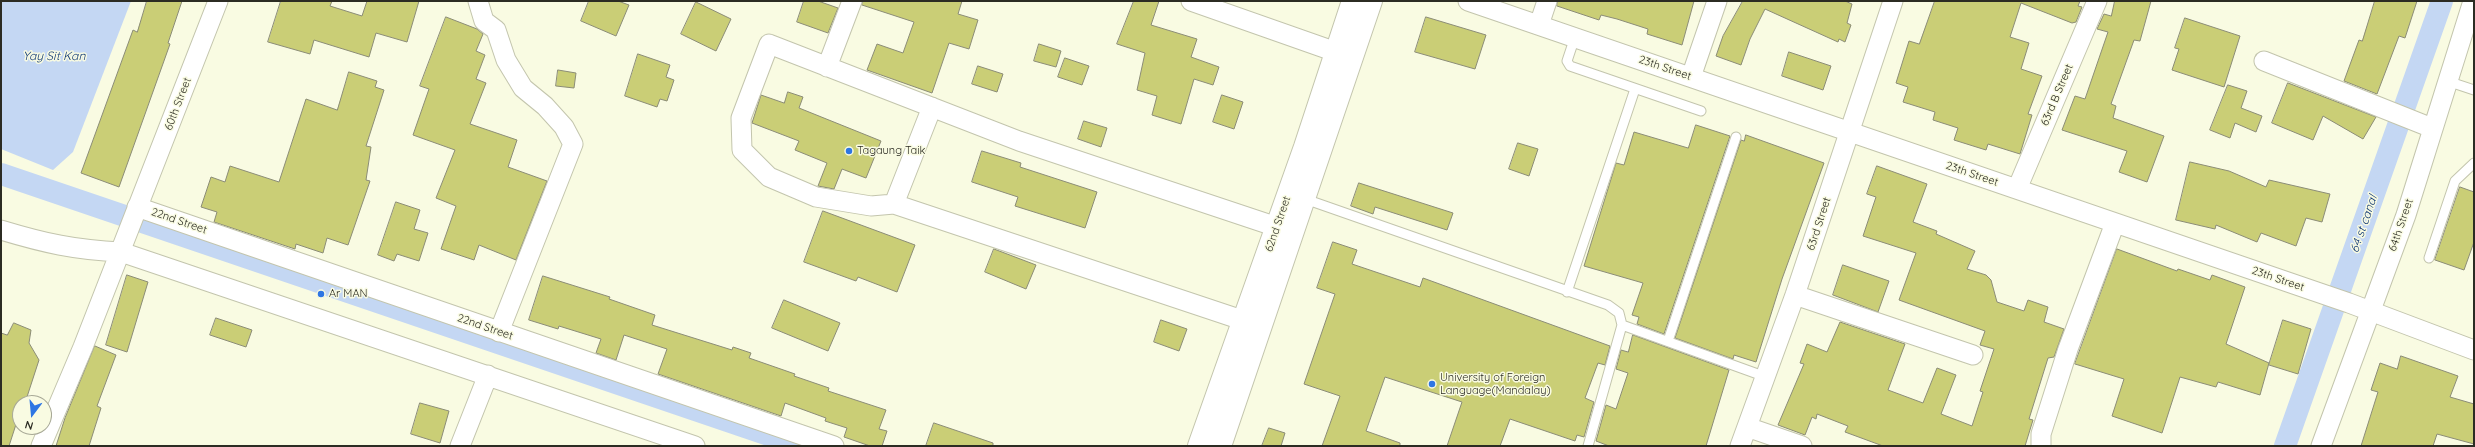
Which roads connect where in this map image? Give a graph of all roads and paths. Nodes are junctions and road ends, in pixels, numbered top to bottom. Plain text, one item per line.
1 (218, 1) edge
2 (478, 1) edge
3 (852, 1) edge
4 (1191, 1) edge
5 (1353, 1) edge
6 (1371, 1) edge
7 (1468, 1) edge
8 (1547, 1) edge
9 (1717, 1) edge
10 (1893, 1) edge
11 (2097, 1) edge
12 (2473, 1) edge
13 (1539, 25) junction
14 (1574, 37) junction
15 (1336, 52) junction
16 (2264, 62) dead end
17 (827, 67) junction
18 (1691, 77) junction
19 (2447, 81) junction
20 (1635, 89) junction
21 (2474, 90) edge
22 (932, 107) junction
23 (1701, 111) dead end
24 (2432, 128) junction
25 (1849, 132) junction
26 (1736, 137) dead end
27 (2474, 163) edge
28 (2016, 189) junction
29 (1305, 199) junction
30 (894, 204) junction
31 (136, 210) junction
32 (2115, 223) junction
33 (1277, 227) junction
34 (1, 230) edge
35 (123, 247) junction
36 (2429, 258) dead end
37 (1567, 292) junction
38 (1795, 295) junction
39 (2372, 311) junction
40 (1252, 324) junction
41 (1622, 325) junction
42 (499, 332) junction
43 (1668, 341) junction
44 (2474, 350) edge
45 (1973, 355) dead end
46 (488, 375) junction
47 (1766, 377) junction
48 (1747, 427) junction
49 (41, 446) edge
50 (460, 446) edge
51 (695, 446) edge
52 (834, 446) edge
53 (1199, 446) edge
54 (1220, 446) edge
55 (1588, 446) edge
56 (1740, 446) edge
57 (1802, 446) edge
58 (2041, 446) edge
59 (2322, 446) edge

1 - 31 street, 60th Street
2 - 42 street
3 - 17 street
4 - 15 street
5 - 15 main road, 62nd Street
6 - 29 main road, 62nd Street
7 - 13 street, 23th Street
8 - 13 street
9 - 18 street
10 - 25 street, 63rd Street
11 - 28 street, 63rd B Street
12 - 19 street, 64th Street
13 - 14 street, 23th Street
14 - 18 street, 23th Street
14 - 20 lane
15 - 33 main road, 62nd Street
16 - 24 street
17 - 22 street
17 - 30 street
18 - 25 street, 23th Street
19 - 21 lane
19 - 24 street, 64th Street
20 - 23 lane
20 - 37 lane
22 - 30 street
22 - 33 street
24 - 39 street, 64th Street
25 - 28 street, 23th Street
25 - 38 street, 63rd Street
26 - 43 lane
27 - 36 lane
28 - 32 street, 23th Street
29 - 37 lane
29 - 40 main road, 62nd Street
30 - 40 street
31 - 35 street, 60th Street
31 - 42 street, 22nd Street
32 - 39 street, 23th Street
32 - 58 street
33 - 40 main road, 62nd Street
34 - 35 street
35 - 46 street
35 - 49 street
37 - 41 lane
38 - 45 street
38 - 47 street, 63rd Street
39 - 44 street, 23th Street
39 - 59 street, 64th Street
40 - 53 main road, 62nd Street
40 - 54 main road, 62nd Street
41 - 43 lane
41 - 55 lane
42 - 52 street, 22nd Street
43 - 47 lane
46 - 50 street
46 - 51 street
47 - 48 street, 63rd Street
48 - 56 street, 63rd Street
48 - 57 street

